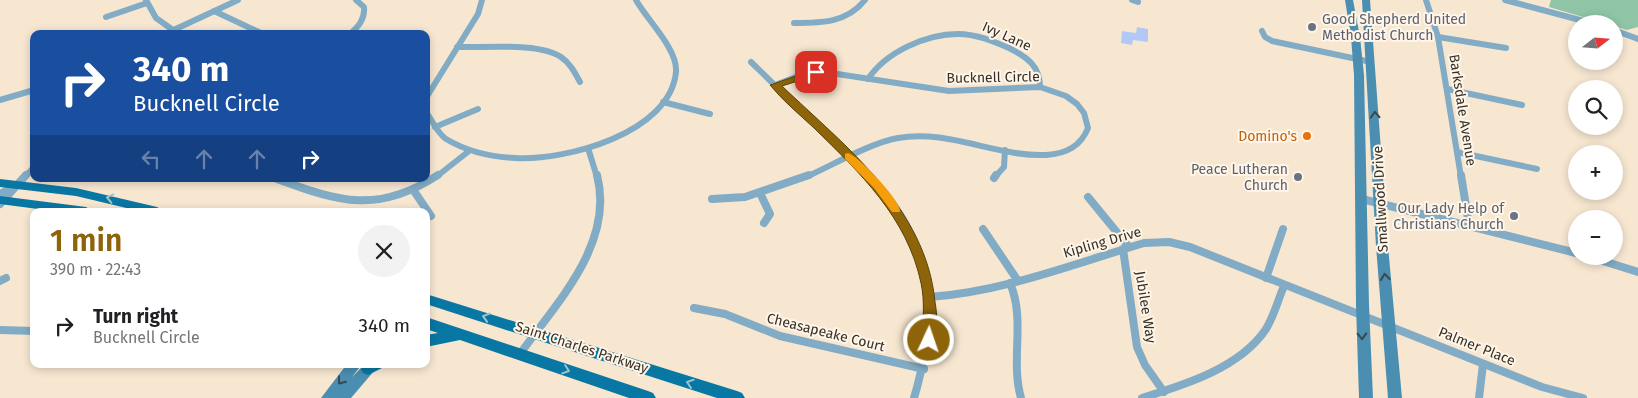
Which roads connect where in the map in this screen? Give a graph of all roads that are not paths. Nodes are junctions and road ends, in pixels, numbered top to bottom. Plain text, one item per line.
1 (238, 0) edge
2 (356, 0) edge
3 (482, 0) edge
4 (636, 0) edge
5 (865, 0) edge
6 (1349, 0) edge
7 (1366, 0) edge
8 (1426, 0) edge
9 (1505, 0) edge
10 (146, 2) edge
11 (214, 11) junction
12 (106, 17) dead end
13 (1568, 17) edge
14 (794, 23) dead end
15 (173, 30) joint
16 (254, 30) edge
17 (354, 30) edge
18 (1262, 31) dead end
19 (1623, 33) edge
20 (1438, 37) junction
21 (1638, 39) edge
22 (457, 47) junction
23 (1506, 48) dead end
24 (1358, 59) junction
25 (751, 62) dead end
26 (1372, 62) junction
27 (868, 79) junction
28 (580, 82) dead end
29 (775, 85) junction
30 (1040, 87) junction
31 (1447, 89) junction
32 (30, 91) edge
33 (430, 91) edge
34 (0, 100) edge
35 (663, 102) junction
36 (1522, 105) dead end
37 (478, 109) dead end
38 (710, 114) dead end
39 (430, 119) edge
40 (435, 127) junction
41 (588, 148) junction
42 (1004, 150) junction
43 (469, 151) junction
44 (1458, 152) junction
45 (849, 158) junction
46 (1537, 169) dead end
47 (30, 171) edge
48 (994, 178) dead end
49 (430, 181) edge
50 (284, 182) edge
51 (429, 182) edge
52 (0, 184) edge
53 (18, 184) junction
54 (414, 191) junction
55 (760, 193) junction
56 (1088, 197) dead end
57 (1, 199) edge
58 (712, 199) dead end
59 (1362, 199) junction
60 (1380, 204) junction
61 (65, 208) edge
62 (146, 208) edge
63 (426, 208) edge
64 (430, 213) edge
65 (432, 216) dead end
66 (764, 223) dead end
67 (1469, 225) junction
68 (983, 229) dead end
69 (1283, 229) dead end
70 (1126, 248) junction
71 (1568, 251) edge
72 (1616, 265) edge
73 (1638, 272) edge
74 (1266, 278) junction
75 (1014, 282) junction
76 (1284, 286) junction
77 (929, 297) junction
78 (430, 302) edge
79 (694, 308) dead end
80 (1362, 314) junction
81 (430, 324) edge
82 (1389, 325) junction
83 (0, 330) edge
84 (30, 331) edge
85 (534, 332) junction
86 (462, 335) junction
87 (430, 339) edge
88 (520, 354) junction
89 (1483, 364) junction
90 (364, 368) edge
91 (366, 368) edge
92 (924, 369) junction
93 (1164, 392) junction
94 (328, 398) edge
95 (342, 398) edge
96 (648, 398) edge
97 (737, 398) edge
98 (914, 398) edge
99 (1021, 398) edge
100 (1142, 398) edge
101 (1366, 398) edge
102 (1395, 398) edge
103 (1479, 398) edge
104 (1583, 398) edge

1 - 11 street
2 - 17 street
3 - 22 street
4 - 35 street
5 - 14 street
6 - 24 main road, Smallwood Drive
7 - 26 main road, Smallwood Drive
8 - 20 street, Barksdale Avenue
9 - 13 street
10 - 12 street
10 - 15 street
11 - 15 street
11 - 16 street
18 - 24 street
19 - 21 street
20 - 23 street
20 - 31 street, Barksdale Avenue
22 - 28 street
22 - 33 street
24 - 26 street
24 - 59 main road, Smallwood Drive
25 - 29 street
60 -> 26 main road, Smallwood Drive
27 - 29 street, Bucknell Circle
27 - 30 street, Bucknell Circle
27 - 30 street, Ivy Lane
29 - 45 street
30 - 42 street, Bucknell Circle
31 - 36 street
31 - 44 street, Barksdale Avenue
32 - 34 street
35 - 38 street
35 - 41 street
37 - 40 street
39 - 40 street
40 - 43 street
41 - 43 street
41 - 85 street
42 - 45 street, Bucknell Circle
42 - 48 street
43 - 49 street
44 - 46 street
44 - 67 street, Barksdale Avenue
45 - 55 street, Bucknell Circle
45 - 77 street
47 - 53 street
50 - 54 street
51 - 54 street
52 - 53 main road
53 - 57 street
62 -> 53 main road
54 - 63 street
55 - 58 street, Bucknell Circle
55 - 66 street
56 - 70 street
57 - 61 main road
59 - 60 street
59 - 80 main road, Smallwood Drive
60 - 67 street
82 -> 60 main road, Smallwood Drive
64 - 65 street
67 - 71 street
68 - 75 street
69 - 74 street
70 - 74 street, Kipling Drive
70 - 75 street, Kipling Drive
70 - 93 street, Jubilee Way
72 - 73 street
74 - 76 street, Kipling Drive
75 - 77 street, Kipling Drive
75 - 99 street
76 - 80 street, Kipling Drive
76 - 93 street
77 - 92 street
85 -> 78 main road, Saint Charles Parkway
79 - 92 street, Cheasapeake Court
80 - 82 street, Palmer Place
80 -> 101 main road, Smallwood Drive
81 - 86 main road, Saint Charles Parkway
82 - 89 street, Palmer Place
82 - 102 main road, Smallwood Drive
83 - 84 street
85 - 88 street
97 -> 85 main road, Saint Charles Parkway
86 - 87 main road
86 - 88 main road, Saint Charles Parkway
88 -> 96 main road, Saint Charles Parkway
89 - 103 street
89 - 104 street, Palmer Place
90 -> 94 main road
91 - 95 main road
92 - 98 street
93 - 100 street

